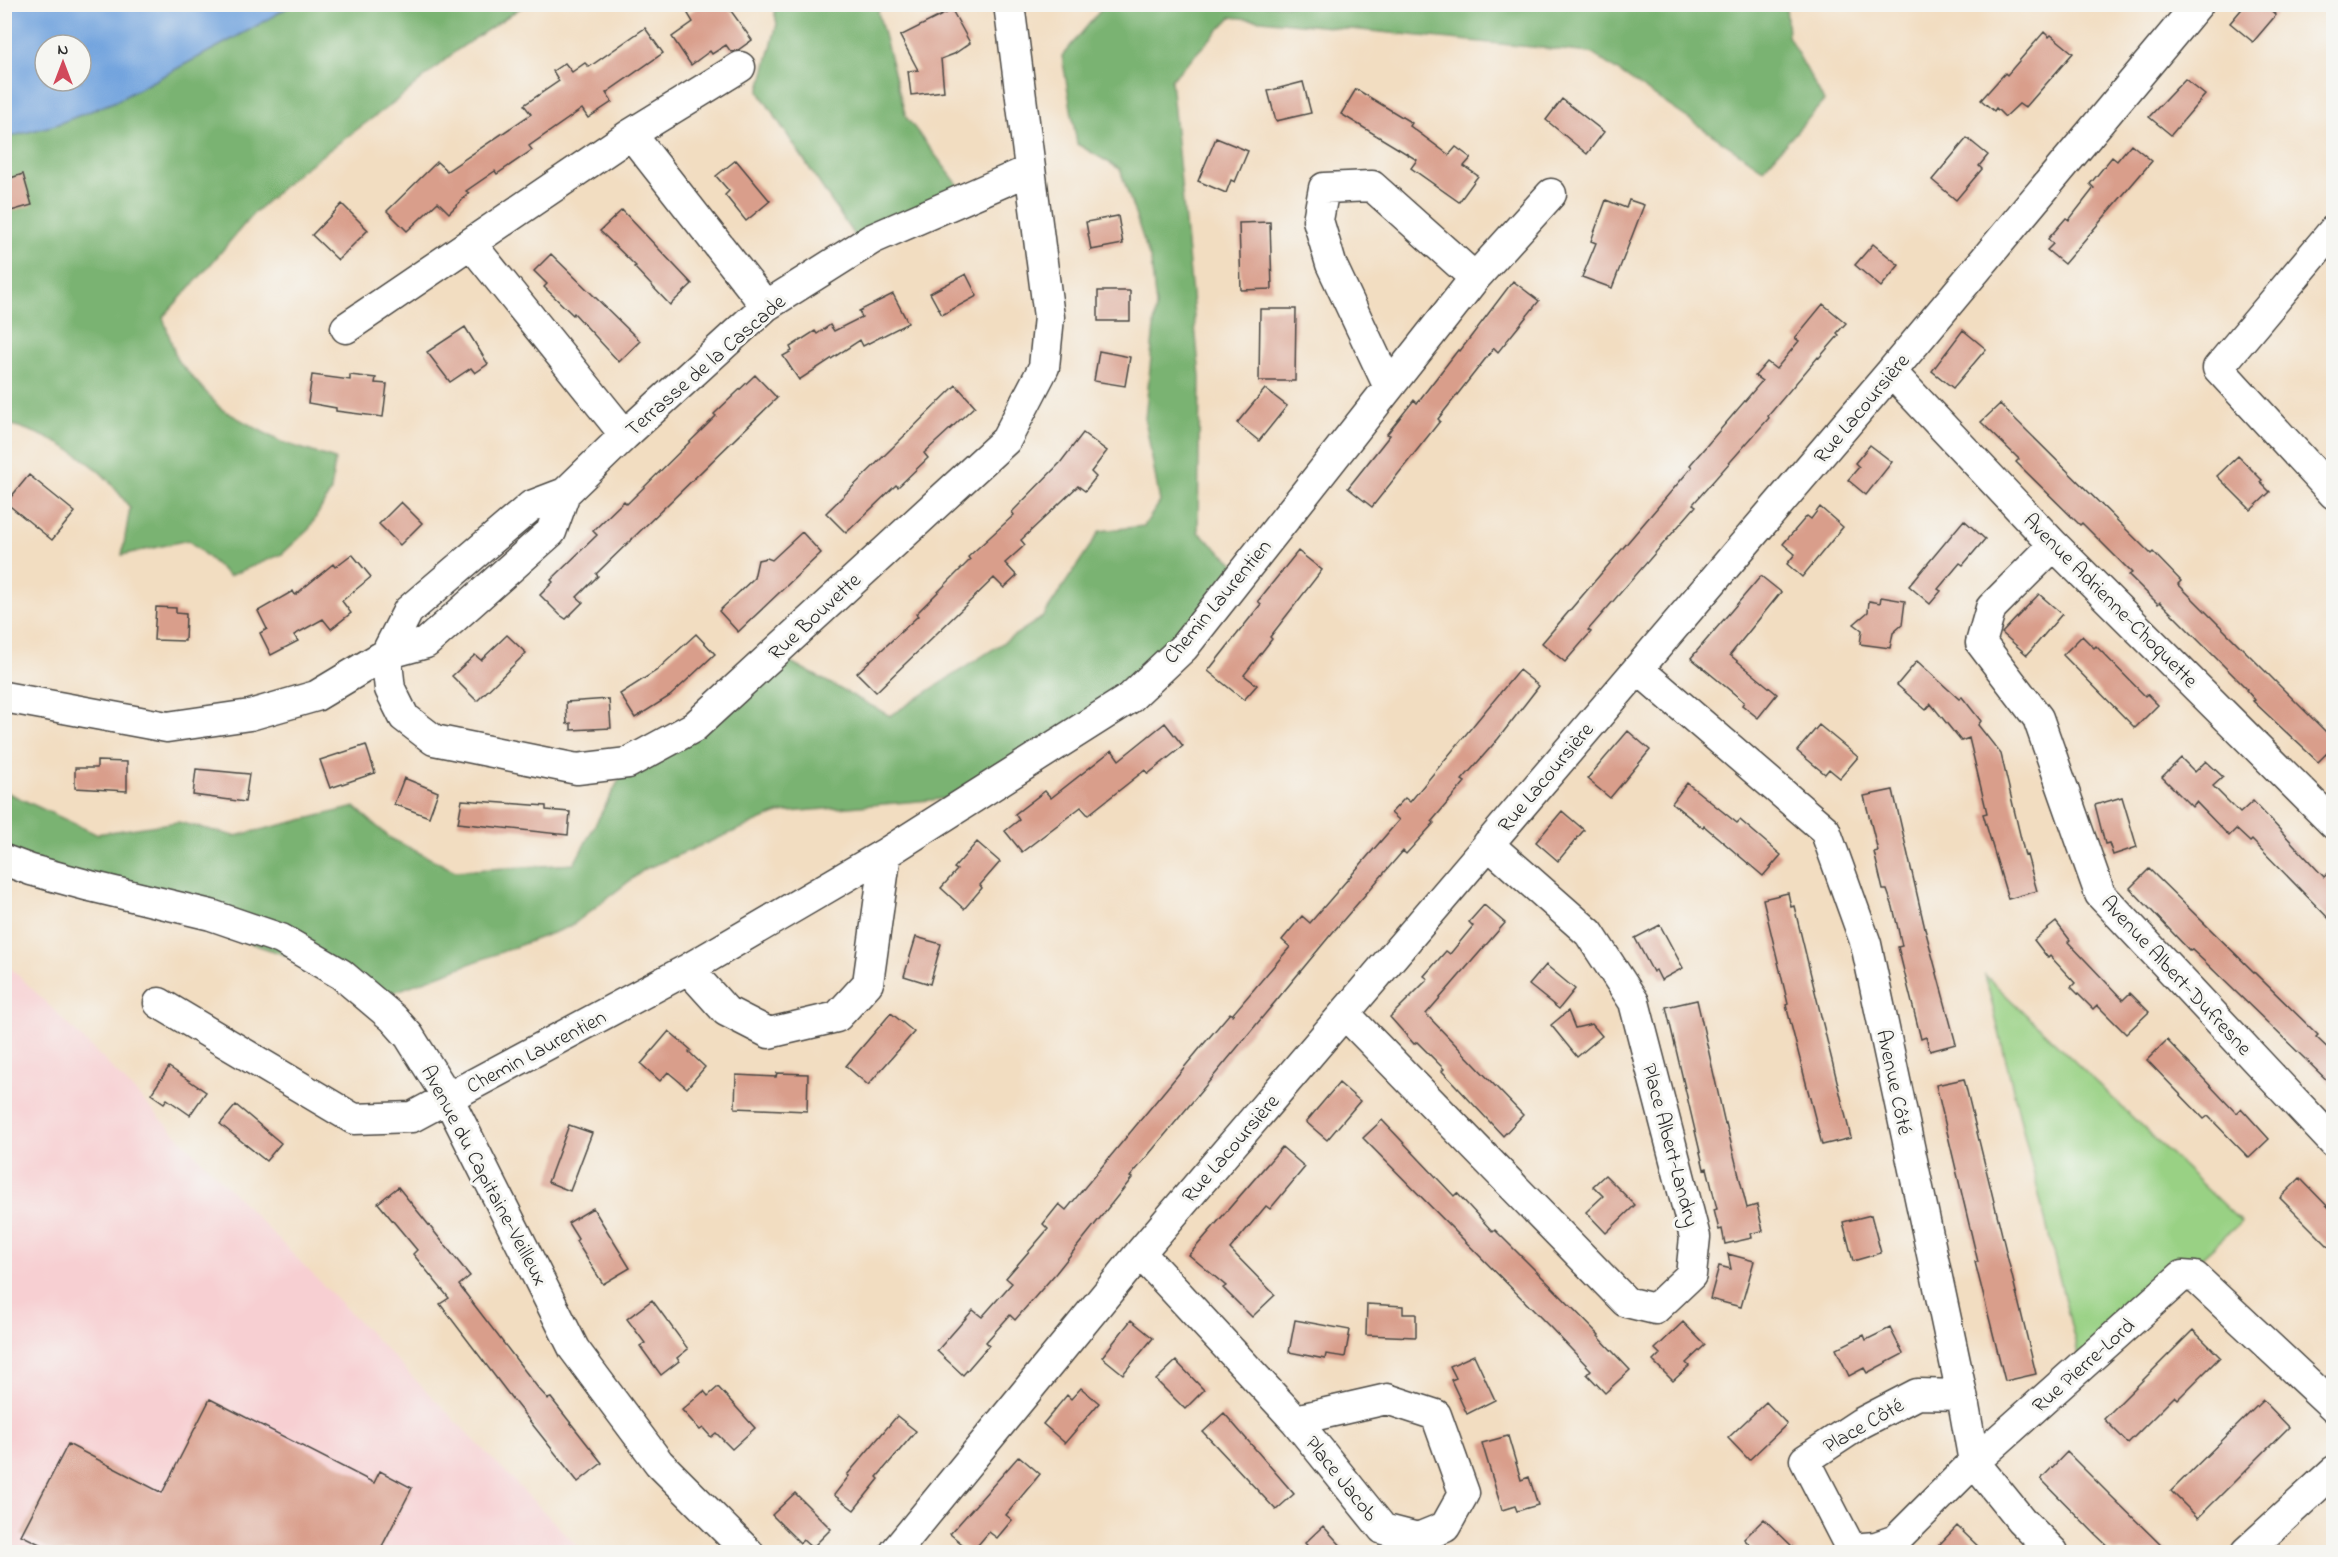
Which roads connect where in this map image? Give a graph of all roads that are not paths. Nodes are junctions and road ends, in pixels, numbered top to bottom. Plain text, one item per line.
1 (1009, 4) edge
2 (2198, 4) edge
3 (740, 67) dead end
4 (631, 134) junction
5 (1030, 170) junction
6 (1551, 194) dead end
7 (2334, 230) edge
8 (471, 243) junction
9 (1475, 278) junction
10 (766, 306) junction
11 (346, 328) dead end
12 (1891, 372) junction
13 (1389, 387) junction
14 (625, 435) junction
15 (2334, 494) edge
16 (2055, 545) junction
17 (386, 654) junction
18 (1638, 669) junction
19 (4, 697) edge
20 (2334, 824) edge
21 (1488, 844) junction
22 (886, 854) junction
23 (4, 860) edge
24 (688, 969) junction
25 (159, 1003) dead end
26 (1345, 1014) junction
27 (448, 1098) junction
28 (2334, 1143) edge
29 (1140, 1253) junction
30 (1962, 1395) junction
31 (2334, 1407) edge
32 (1295, 1420) junction
33 (1974, 1462) junction
34 (2334, 1471) edge
35 (748, 1552) edge
36 (895, 1552) edge
37 (2053, 1552) edge
38 (2246, 1552) edge

1 - 5 street
2 - 12 street, Rue Lacoursière
3 - 4 street
4 - 8 street
4 - 10 street
5 - 10 street, Terrasse de la Cascade
5 - 17 street, Rue Bouvette
6 - 9 street, Chemin Laurentien
7 - 15 street
8 - 11 street
8 - 14 street
9 - 13 street, Chemin Laurentien
9 - 13 street
10 - 14 street, Terrasse de la Cascade
12 - 16 street, Avenue Adrienne-Choquette
12 - 18 street, Rue Lacoursière
13 - 22 street, Chemin Laurentien
14 - 17 street, Terrasse de la Cascade
16 - 20 street, Avenue Adrienne-Choquette
16 - 28 street, Avenue Albert-Dufresne
17 - 19 street
18 - 21 street, Rue Lacoursière
18 - 30 street, Avenue Côté
21 - 26 street, Rue Lacoursière
21 - 26 street, Place Albert-Landry
22 - 24 street, Chemin Laurentien
22 - 24 street
23 - 27 street, Avenue du Capitaine-Veilleux
24 - 27 street, Chemin Laurentien
25 - 27 street, Chemin Laurentien
26 - 29 street, Rue Lacoursière
27 - 35 street, Avenue du Capitaine-Veilleux
29 - 32 street, Place Jacob
29 - 36 street, Rue Lacoursière
30 - 33 street, Avenue Côté
30 - 33 street, Place Côté
31 - 33 street, Rue Pierre-Lord
32 - 32 street, Place Jacob
33 - 37 street, Avenue Côté
34 - 38 street

